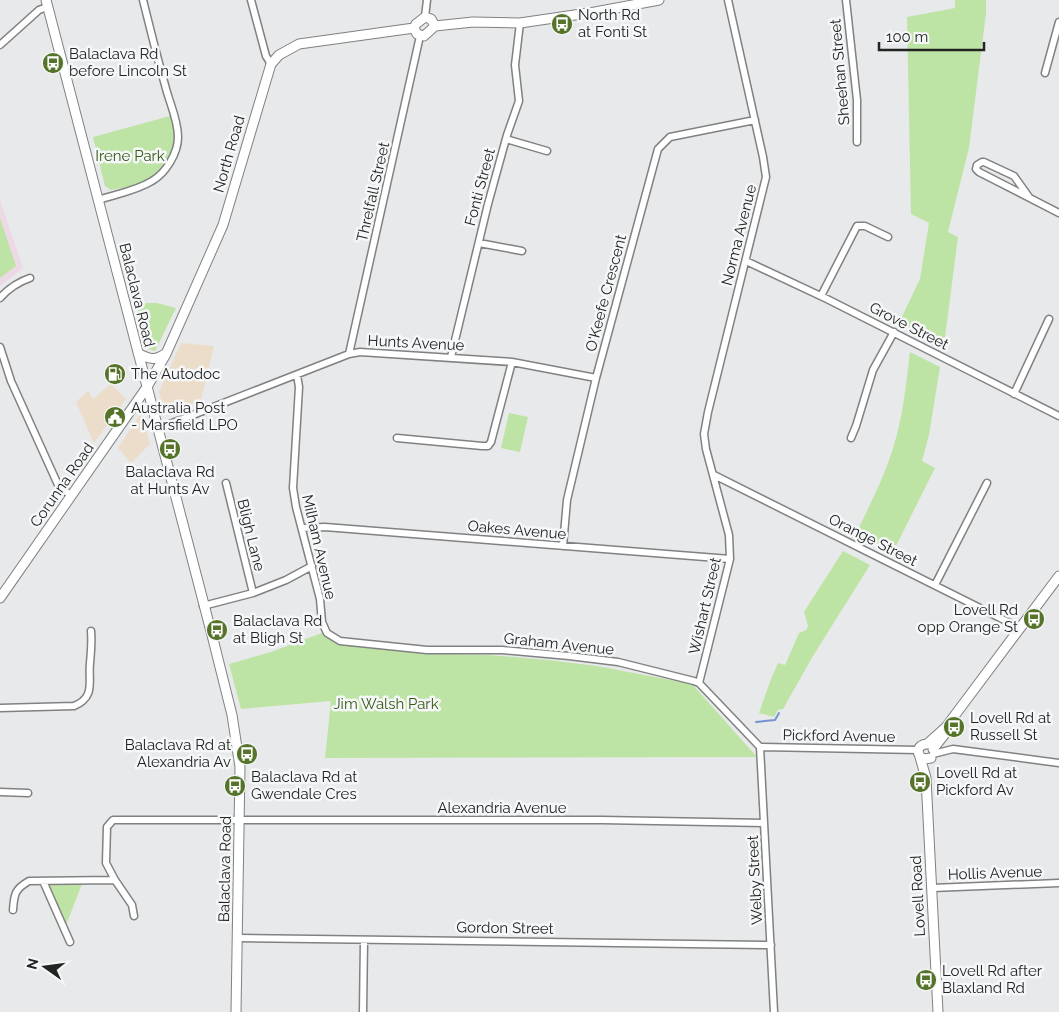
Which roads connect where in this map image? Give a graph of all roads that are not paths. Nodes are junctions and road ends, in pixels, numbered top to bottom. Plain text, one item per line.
1 (143, 0) edge
2 (251, 0) edge
3 (428, 0) edge
4 (659, 0) edge
5 (728, 0) edge
6 (846, 0) edge
7 (46, 3) edge
8 (426, 17) junction
9 (520, 22) junction
10 (1059, 22) edge
11 (434, 26) junction
12 (417, 32) junction
13 (0, 45) edge
14 (271, 64) junction
15 (1045, 73) dead end
16 (755, 120) junction
17 (506, 139) junction
18 (858, 142) dead end
19 (547, 151) dead end
20 (1029, 197) junction
21 (98, 200) junction
22 (1059, 212) edge
23 (888, 237) dead end
24 (479, 243) junction
25 (522, 251) dead end
26 (746, 261) junction
27 (30, 278) dead end
28 (822, 296) junction
29 (0, 298) edge
30 (1049, 319) dead end
31 (894, 332) junction
32 (0, 347) edge
33 (138, 354) junction
34 (166, 354) junction
35 (350, 354) junction
36 (452, 357) junction
37 (512, 362) junction
38 (297, 375) junction
39 (596, 378) junction
40 (146, 387) junction
41 (1014, 394) junction
42 (1059, 416) edge
43 (158, 429) junction
44 (397, 438) dead end
45 (851, 438) dead end
46 (714, 474) junction
47 (226, 483) dead end
48 (987, 483) dead end
49 (71, 496) junction
50 (302, 528) junction
51 (563, 546) junction
52 (730, 559) junction
53 (312, 566) junction
54 (1059, 576) edge
55 (935, 585) junction
56 (253, 593) junction
57 (0, 597) edge
58 (204, 606) junction
59 (1020, 628) junction
60 (91, 631) dead end
61 (327, 633) joint
62 (699, 683) junction
63 (0, 708) edge
64 (945, 731) junction
65 (760, 747) junction
66 (954, 749) junction
67 (931, 751) junction
68 (919, 753) junction
69 (1059, 763) edge
70 (926, 778) junction
71 (0, 792) edge
72 (28, 792) dead end
73 (240, 819) junction
74 (764, 823) junction
75 (115, 880) junction
76 (43, 881) junction
77 (1059, 882) edge
78 (932, 888) junction
79 (13, 910) dead end
80 (134, 916) dead end
81 (238, 938) junction
82 (364, 940) junction
83 (70, 942) dead end
84 (771, 945) junction
85 (236, 1012) edge
86 (363, 1012) edge
87 (774, 1012) edge
88 (938, 1012) edge

1 - 21 street
2 - 14 street
3 - 8 street
4 - 9 street
5 - 16 street, Norma Avenue
6 - 18 street, Sheehan Street
7 - 13 street
7 - 21 street, Balaclava Road
8 - 11 street
8 - 12 street
9 - 11 street
9 - 17 street, Fonti Street
10 - 15 street
11 - 12 street
12 - 14 street
12 - 35 street, Threlfall Street
14 - 34 street, North Road
16 - 26 street, Norma Avenue
16 - 39 street, O'Keefe Crescent
17 - 19 street
17 - 24 street, Fonti Street
20 - 20 street
20 - 22 street
21 - 33 street, Balaclava Road
23 - 28 street
24 - 25 street
24 - 36 street, Fonti Street
26 - 28 street, Grove Street
26 - 46 street, Norma Avenue
27 - 29 street
28 - 31 street, Grove Street
30 - 41 street
31 - 41 street, Grove Street
31 - 45 street
32 - 49 street
33 - 34 street
33 - 40 street, Balaclava Road
34 - 40 street, North Road
35 - 36 street, Hunts Avenue
35 - 38 street, Hunts Avenue
36 - 37 street, Hunts Avenue
37 - 39 street, Hunts Avenue
37 - 44 street
38 - 43 street, Hunts Avenue
38 - 50 street, Milham Avenue
39 - 51 street, O'Keefe Crescent
40 - 43 street, Balaclava Road
40 - 49 street, Corunna Road
41 - 42 street, Grove Street
43 - 58 street, Balaclava Road
46 - 52 street, Wishart Street
46 - 55 street, Orange Street
47 - 56 street, Bligh Lane
48 - 55 street
49 - 57 street, Corunna Road
50 - 51 street, Oakes Avenue
50 - 53 street, Milham Avenue
51 - 52 street, Oakes Avenue
52 - 62 street, Wishart Street
53 - 56 street
53 - 61 street, Milham Avenue
54 - 59 street
55 - 59 street, Orange Street
56 - 58 street
58 - 73 street, Balaclava Road
59 - 64 street
60 - 63 street
61 - 62 street, Graham Avenue
62 - 65 street
64 - 66 street
64 - 67 street
65 - 68 street, Pickford Avenue
65 - 74 street, Welby Street
66 - 67 street
66 - 69 street
67 - 68 street
67 - 68 street
67 - 70 street, Lovell Road
68 - 70 street, Lovell Road
70 - 78 street, Lovell Road
71 - 72 street
73 - 74 street, Alexandria Avenue
73 - 75 street, Alexandria Avenue
73 - 81 street, Balaclava Road
74 - 84 street, Welby Street
75 - 76 street
75 - 80 street, Alexandria Avenue
76 - 79 street
76 - 83 street
77 - 78 street, Hollis Avenue
78 - 88 street, Lovell Road
81 - 82 street, Gordon Street
81 - 85 street, Balaclava Road
82 - 84 street, Gordon Street
82 - 86 street
84 - 87 street, Welby Street

